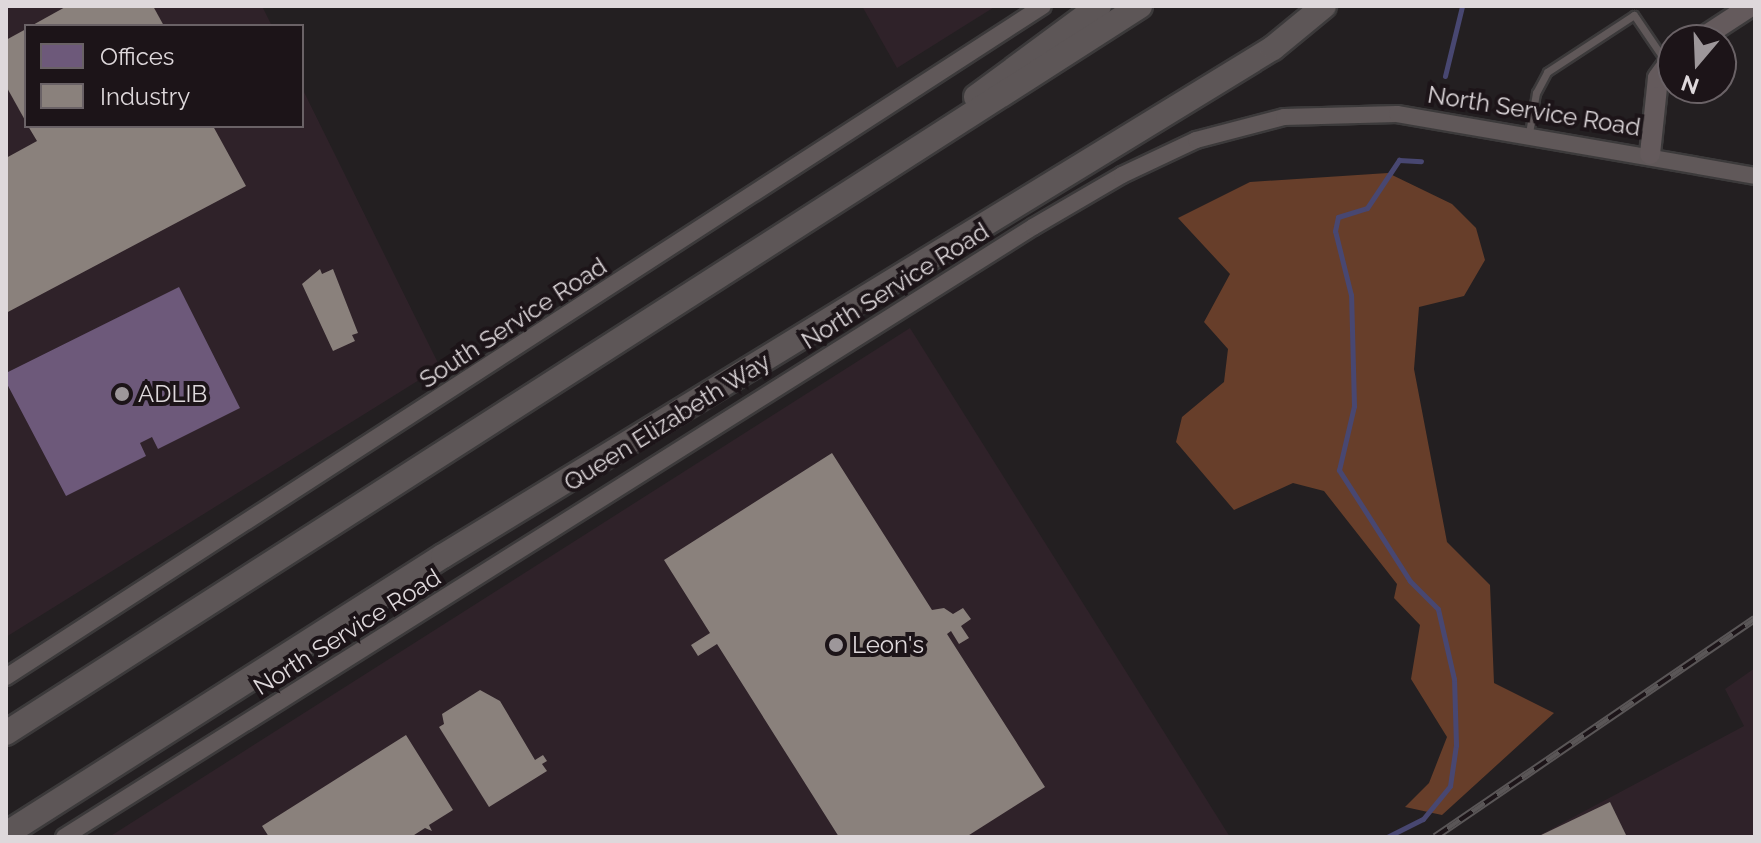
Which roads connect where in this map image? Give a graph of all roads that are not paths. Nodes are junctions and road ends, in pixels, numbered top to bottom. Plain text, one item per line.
1 (1099, 6) edge
2 (1140, 6) edge
3 (1324, 6) edge
4 (1342, 6) edge
5 (1751, 6) edge
6 (1040, 7) edge
7 (1723, 24) edge
8 (1657, 43) edge
9 (1273, 48) junction
10 (1657, 88) edge
11 (944, 131) junction
12 (1529, 133) junction
13 (1650, 154) junction
14 (1755, 176) edge
15 (6, 677) edge
16 (6, 733) edge
17 (6, 834) edge
18 (64, 837) edge

1 - 11 highway
2 - 11 highway
3 - 9 highway, Queen Elizabeth Way
4 - 9 highway
5 - 7 main road
6 - 15 street, South Service Road
8 - 12 lane
9 - 17 highway, Queen Elizabeth Way
10 - 13 main road
11 - 16 highway
12 - 13 street, North Service Road
12 - 18 street, North Service Road
13 - 14 street, North Service Road

